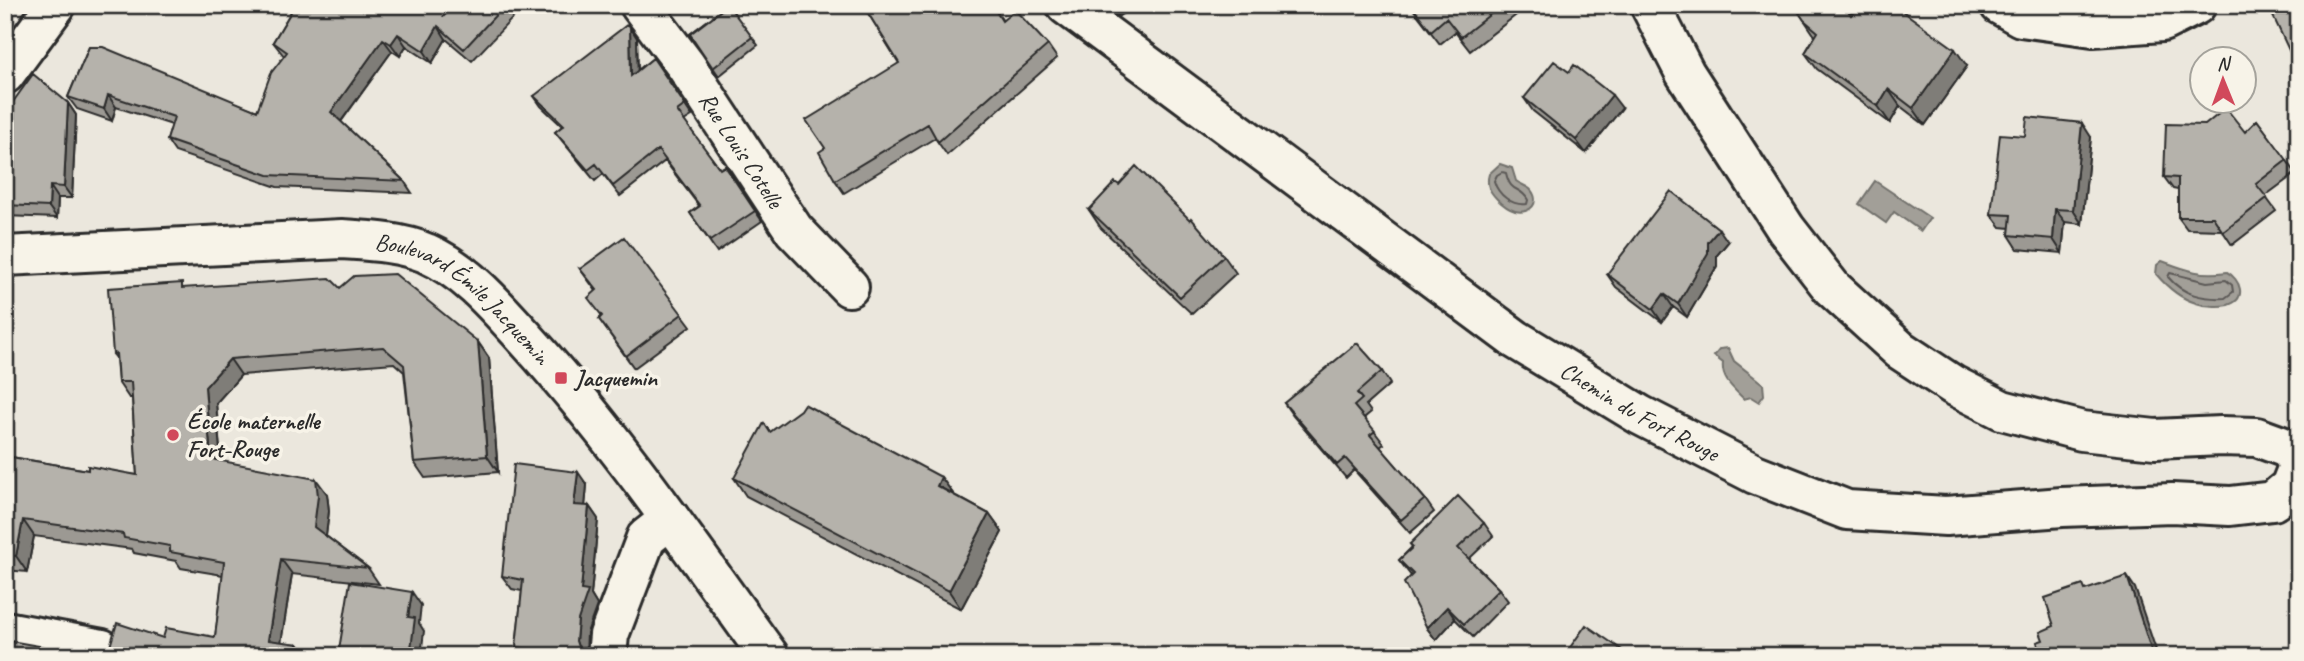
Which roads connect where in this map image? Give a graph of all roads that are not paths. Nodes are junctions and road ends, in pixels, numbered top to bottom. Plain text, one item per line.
1 (56, 5) edge
2 (640, 5) edge
3 (1066, 5) edge
4 (1650, 5) edge
5 (2000, 5) edge
6 (2196, 5) edge
7 (5, 74) edge
8 (5, 256) edge
9 (849, 287) dead end
10 (2299, 463) edge
11 (670, 519) junction
12 (5, 631) edge
13 (101, 656) edge
14 (607, 656) edge
15 (769, 656) edge

1 - 7 street
2 - 9 street, Rue Louis Cotelle
3 - 10 street, Chemin du Fort Rouge
4 - 10 street, Chemin du Fort Rouge
5 - 6 street
8 - 11 street, Boulevard Émile Jacquemin
11 - 14 street
11 - 15 street, Boulevard Émile Jacquemin
12 - 13 street

